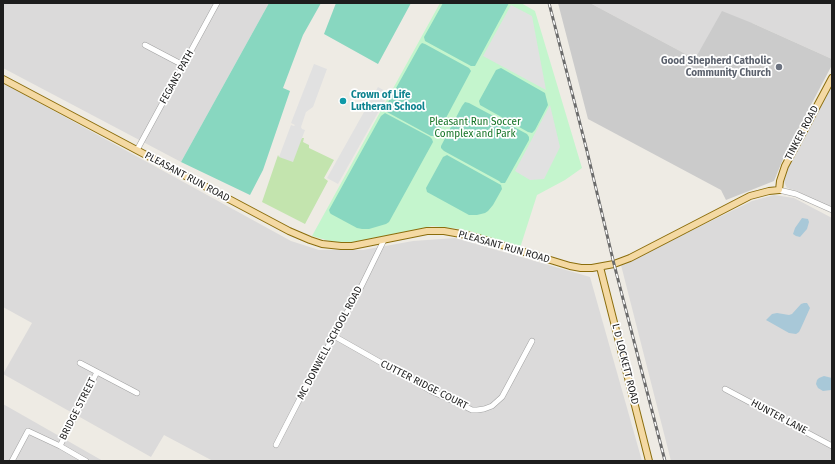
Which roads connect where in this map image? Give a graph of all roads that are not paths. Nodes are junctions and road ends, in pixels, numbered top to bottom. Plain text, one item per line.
1 (217, 3) edge
2 (145, 45) dead end
3 (183, 66) junction
4 (832, 78) edge
5 (3, 79) edge
6 (137, 150) junction
7 (779, 190) junction
8 (832, 210) edge
9 (384, 240) junction
10 (600, 267) junction
11 (334, 336) junction
12 (532, 341) dead end
13 (80, 363) dead end
14 (97, 372) junction
15 (725, 389) dead end
16 (137, 393) dead end
17 (276, 445) dead end
18 (60, 446) junction
19 (832, 446) edge
20 (12, 461) edge
21 (86, 461) edge
22 (649, 461) edge

1 - 3 street, FEGANS PATH
2 - 3 street
3 - 6 street, FEGANS PATH
4 - 7 main road, TINKER ROAD
5 - 6 main road, PLEASANT RUN ROAD
6 - 9 main road, PLEASANT RUN ROAD
7 - 8 street, PLEASANT RUN ROAD
7 - 10 main road, PLEASANT RUN ROAD
9 - 10 main road, PLEASANT RUN ROAD
9 - 11 street, MC DONWELL SCHOOL ROAD
10 - 22 main road, L D LOCKETT ROAD
11 - 12 street, CUTTER RIDGE COURT
11 - 17 street, MC DONWELL SCHOOL ROAD
13 - 14 street
14 - 16 street
14 - 18 street, BRIDGE STREET
15 - 19 street, HUNTER LANE
18 - 20 street
18 - 21 street

